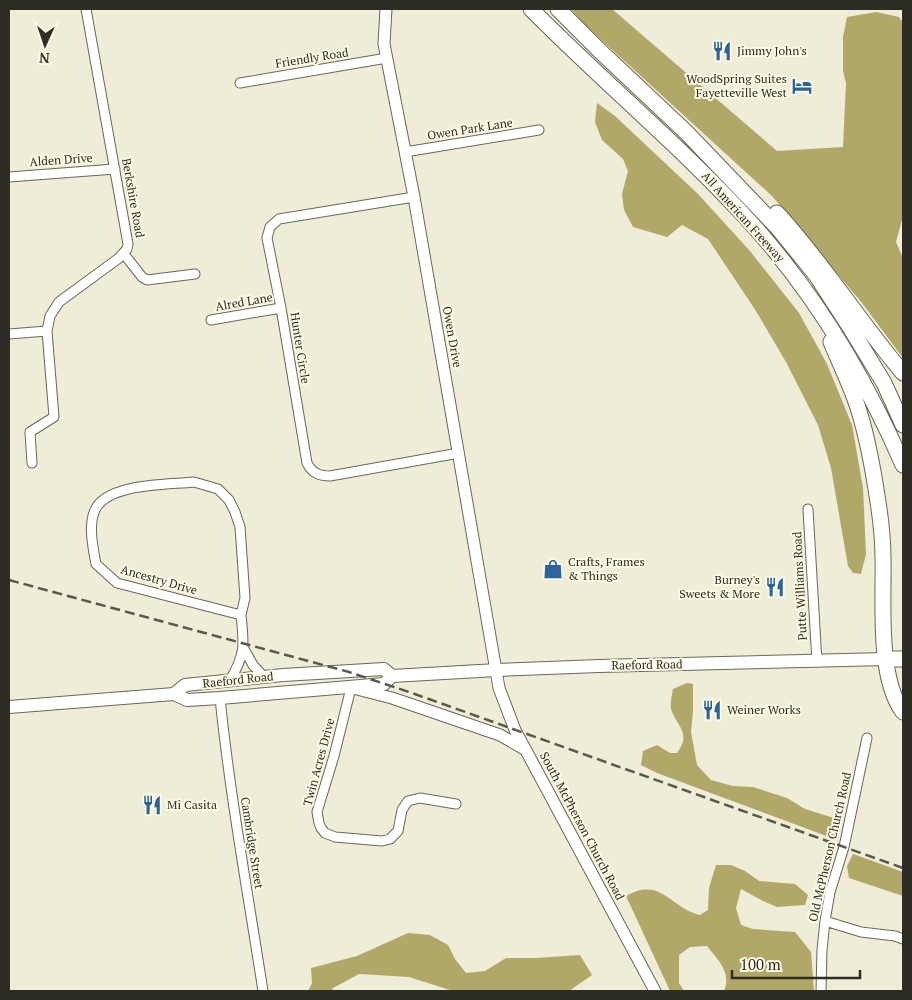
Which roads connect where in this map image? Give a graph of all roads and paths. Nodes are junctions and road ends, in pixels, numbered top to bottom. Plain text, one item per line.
1 (86, 9) edge
2 (386, 9) edge
3 (531, 9) edge
4 (558, 9) edge
5 (387, 58) junction
6 (240, 83) dead end
7 (539, 130) dead end
8 (687, 133) junction
9 (405, 152) junction
10 (115, 169) junction
11 (9, 177) edge
12 (414, 197) junction
13 (124, 254) junction
14 (195, 274) dead end
15 (281, 308) junction
16 (819, 310) junction
17 (211, 320) dead end
18 (48, 331) junction
19 (9, 334) edge
20 (903, 373) edge
21 (903, 425) edge
22 (459, 452) junction
23 (32, 463) dead end
24 (903, 465) edge
25 (808, 508) dead end
26 (241, 615) junction
27 (244, 648) junction
28 (903, 659) edge
29 (886, 660) junction
30 (817, 662) junction
31 (497, 670) junction
32 (392, 676) junction
33 (264, 677) junction
34 (230, 680) junction
35 (351, 688) junction
36 (174, 694) junction
37 (220, 698) junction
38 (9, 707) edge
39 (903, 712) edge
40 (867, 738) dead end
41 (526, 751) junction
42 (456, 804) dead end
43 (825, 921) junction
44 (903, 939) edge
45 (263, 991) edge
46 (655, 991) edge
47 (821, 991) edge

1 - 10 street, Berkshire Road
2 - 5 main road, Owen Drive
3 - 16 highway, All American Freeway
4 - 8 highway, All American Freeway
5 - 6 street, Friendly Road
5 - 9 main road, Owen Drive
7 - 9 street, Owen Park Lane
8 - 20 highway
8 - 21 highway, All American Freeway
9 - 12 main road, Owen Drive
10 - 11 street, Alden Drive
10 - 13 street, Berkshire Road
12 - 15 street, Hunter Circle
12 - 22 main road, Owen Drive
13 - 14 street
13 - 18 street, Berkshire Road
15 - 17 street, Alred Lane
15 - 22 street, Hunter Circle
16 - 24 highway, All American Freeway
16 - 29 highway
18 - 19 street
18 - 23 street, Berkshire Road
22 - 31 main road, Owen Drive
25 - 30 street, Putte Williams Road
26 - 26 street, Ancestry Drive
26 - 27 street, Ancestry Drive
27 - 33 street, Ancestry Drive
27 - 34 street, Ancestry Drive
28 - 29 highway, Raeford Road
29 - 30 main road, Raeford Road
29 - 39 highway
30 - 31 main road, Raeford Road
31 - 32 main road, Raeford Road
31 - 41 main road, South McPherson Church Road
32 - 33 main road, Raeford Road
32 - 35 main road, Raeford Road
33 - 34 main road, Raeford Road
34 - 36 main road, Raeford Road
35 - 37 main road, Raeford Road
35 - 41 main road
35 - 42 street, Twin Acres Drive
36 - 37 main road, Raeford Road
36 - 38 main road, Raeford Road
37 - 45 street, Cambridge Street
40 - 43 street, Old McPherson Church Road
41 - 46 main road, South McPherson Church Road
43 - 44 street
43 - 47 street, Old McPherson Church Road

